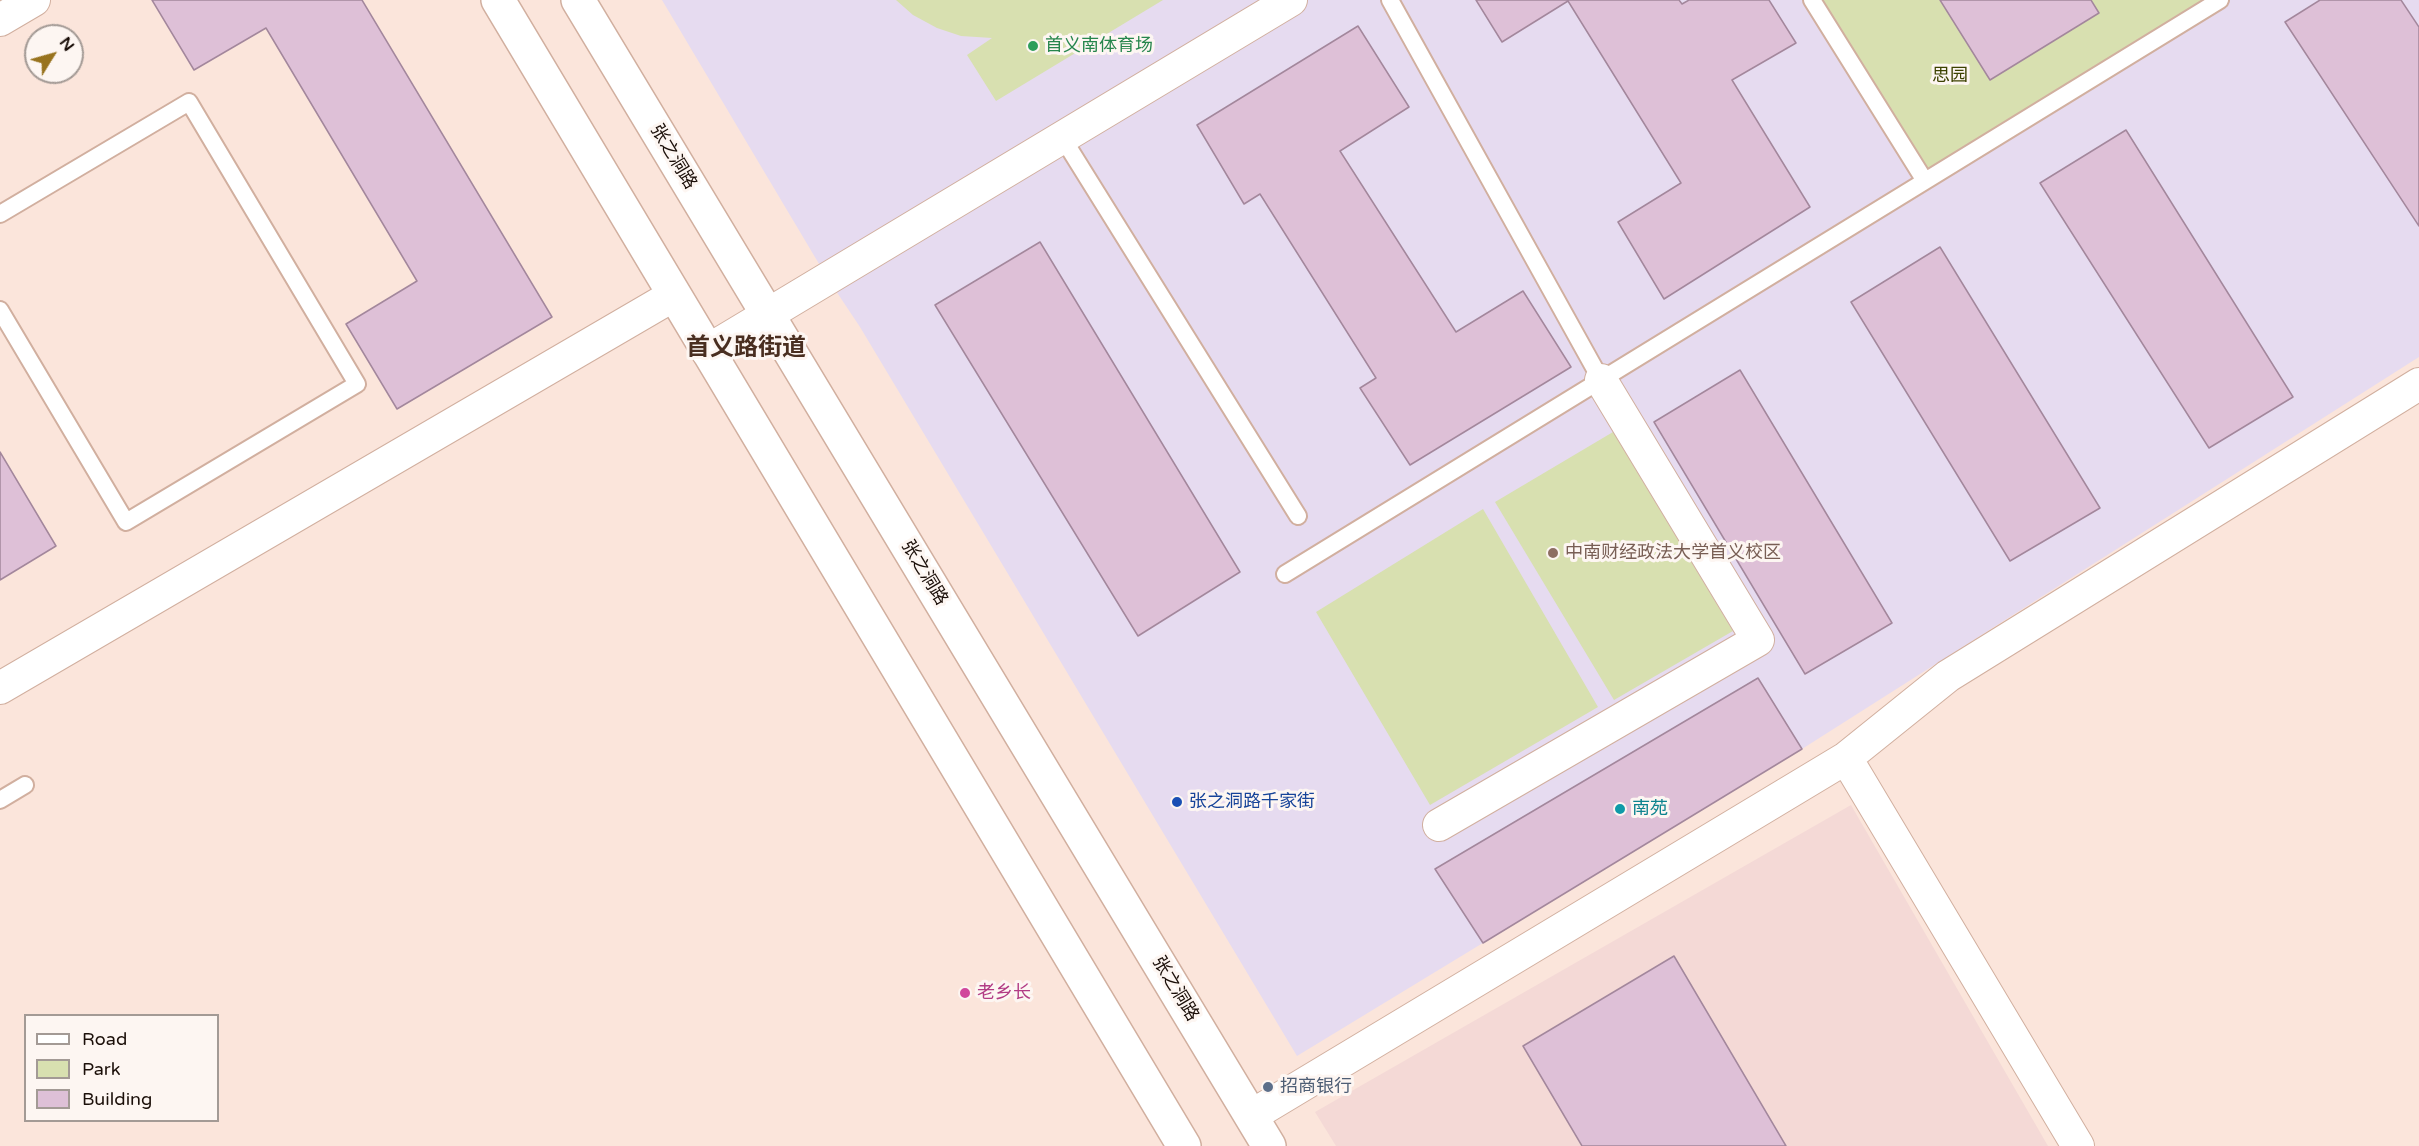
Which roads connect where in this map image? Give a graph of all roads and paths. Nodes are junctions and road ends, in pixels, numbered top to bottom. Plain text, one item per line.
1 (34, 0) edge
2 (498, 0) edge
3 (578, 0) edge
4 (1291, 0) edge
5 (1390, 0) edge
6 (1812, 0) edge
7 (2220, 0) edge
8 (0, 20) edge
9 (1062, 138) junction
10 (1925, 181) junction
11 (0, 214) edge
12 (674, 295) junction
13 (0, 310) edge
14 (768, 315) junction
15 (707, 351) junction
16 (1601, 380) junction
17 (2419, 384) edge
18 (1298, 516) dead end
19 (1285, 574) dead end
20 (0, 687) edge
21 (1846, 758) junction
22 (25, 785) dead end
23 (0, 800) edge
24 (1438, 825) dead end
25 (1251, 1116) junction
26 (1184, 1146) edge
27 (1269, 1146) edge
28 (2078, 1146) edge

1 - 8 street
2 - 12 main road
3 - 14 main road, 张之洞路
4 - 9 street
5 - 16 lane
6 - 10 lane
7 - 10 lane
9 - 14 street
9 - 18 lane
10 - 16 lane
11 - 13 lane
12 - 15 main road
12 - 20 street
14 - 15 street
14 - 25 main road, 张之洞路
15 - 26 main road
16 - 19 lane
16 - 24 street
17 - 21 street
21 - 25 street
21 - 28 street
22 - 23 lane
25 - 27 main road, 张之洞路

